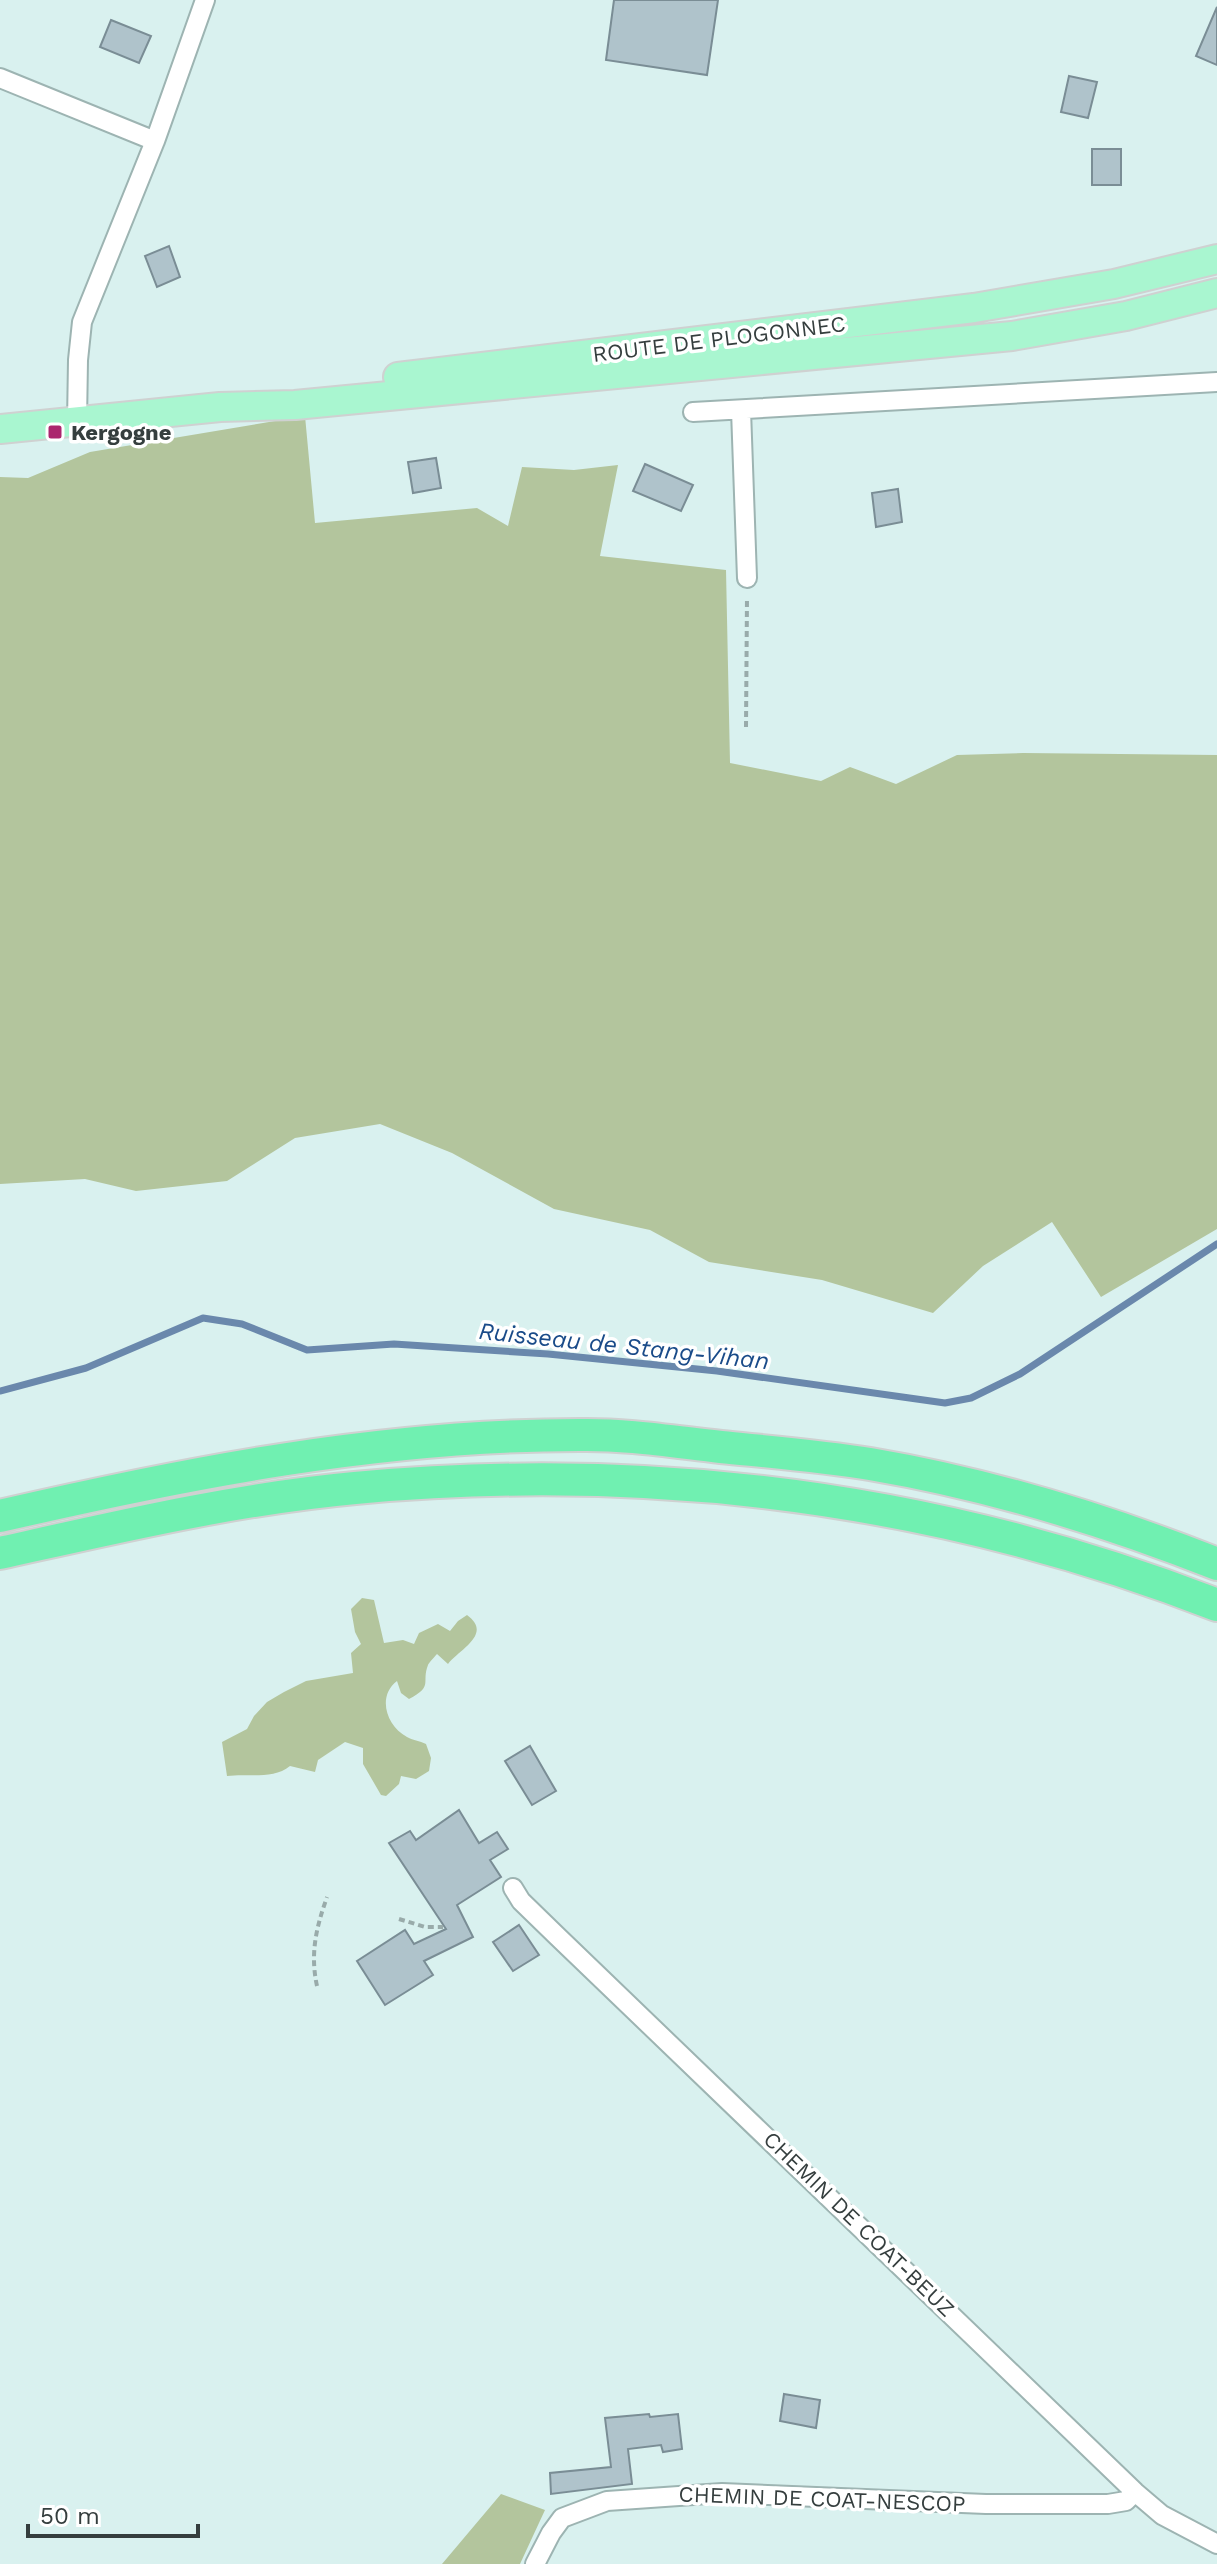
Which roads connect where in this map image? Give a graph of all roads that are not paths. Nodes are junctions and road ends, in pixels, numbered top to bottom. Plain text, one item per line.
1 (205, 0) edge
2 (0, 78) edge
3 (155, 141) junction
4 (1217, 259) edge
5 (1217, 293) edge
6 (1217, 382) edge
7 (220, 407) junction
8 (741, 410) junction
9 (693, 412) dead end
10 (77, 422) junction
11 (0, 429) edge
12 (747, 578) road end
13 (0, 1516) edge
14 (0, 1553) edge
15 (1217, 1564) edge
16 (1217, 1605) edge
17 (513, 1888) dead end
18 (1135, 2492) junction
19 (1217, 2544) edge
20 (535, 2564) edge

1 - 3 street
2 - 3 street
3 - 10 street
4 - 7 main road, ROUTE DE PLOGONNEC
5 - 7 main road, ROUTE DE PLOGONNEC
6 - 8 street
7 - 10 main road, ROUTE DE PLOGONNEC
8 - 9 street
8 - 12 street
10 - 11 main road, ROUTE DE PLOGONNEC
13 - 15 highway
14 - 16 highway
17 - 18 street, CHEMIN DE COAT-BEUZ
18 - 19 street, CHEMIN DE COAT-BEUZ
18 - 20 street, CHEMIN DE COAT-NESCOP

